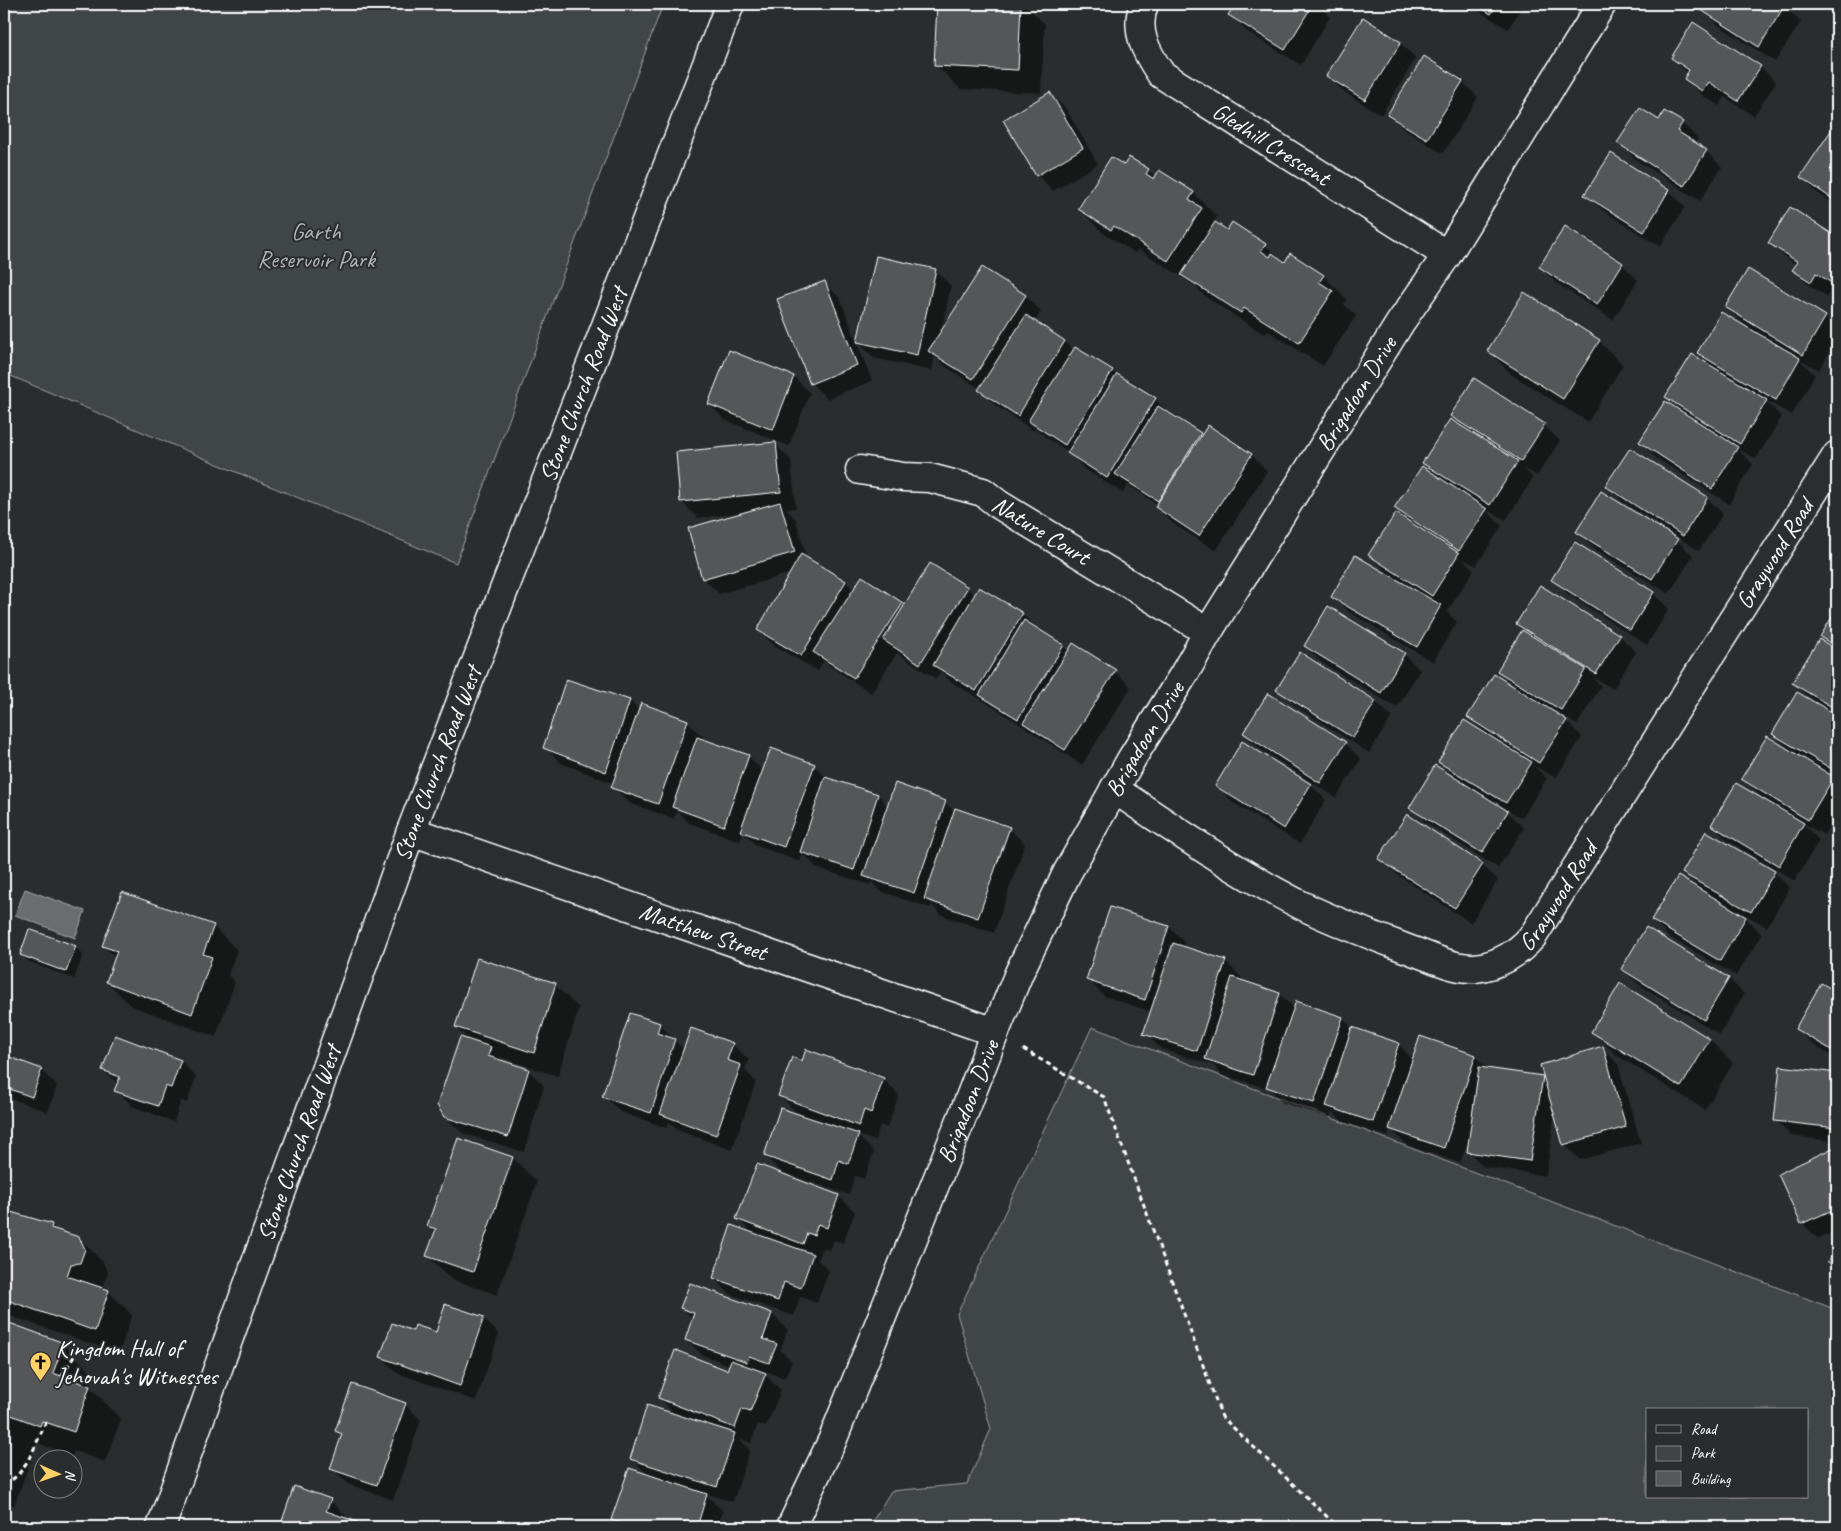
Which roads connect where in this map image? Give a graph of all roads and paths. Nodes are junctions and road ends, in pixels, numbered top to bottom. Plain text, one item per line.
1 (730, 4) edge
2 (1144, 4) edge
3 (1602, 4) edge
4 (1447, 255) junction
5 (1837, 456) edge
6 (860, 470) dead end
7 (1208, 632) junction
8 (1114, 789) junction
9 (410, 831) junction
10 (995, 1032) junction
11 (76, 1354) dead end
12 (62, 1376) dead end
13 (46, 1422) dead end
14 (4, 1484) edge
15 (161, 1527) edge
16 (792, 1527) edge
17 (1338, 1527) edge

1 - 9 street, Stone Church Road West
2 - 4 street, Gledhill Crescent
3 - 4 street, Brigadoon Drive
4 - 7 street, Brigadoon Drive
5 - 8 street, Graywood Road
6 - 7 street, Nature Court
7 - 8 street, Brigadoon Drive
8 - 10 street, Brigadoon Drive
9 - 10 street, Matthew Street
9 - 15 street, Stone Church Road West
10 - 16 street, Brigadoon Drive
10 - 17 path
11 - 12 path
13 - 14 path

